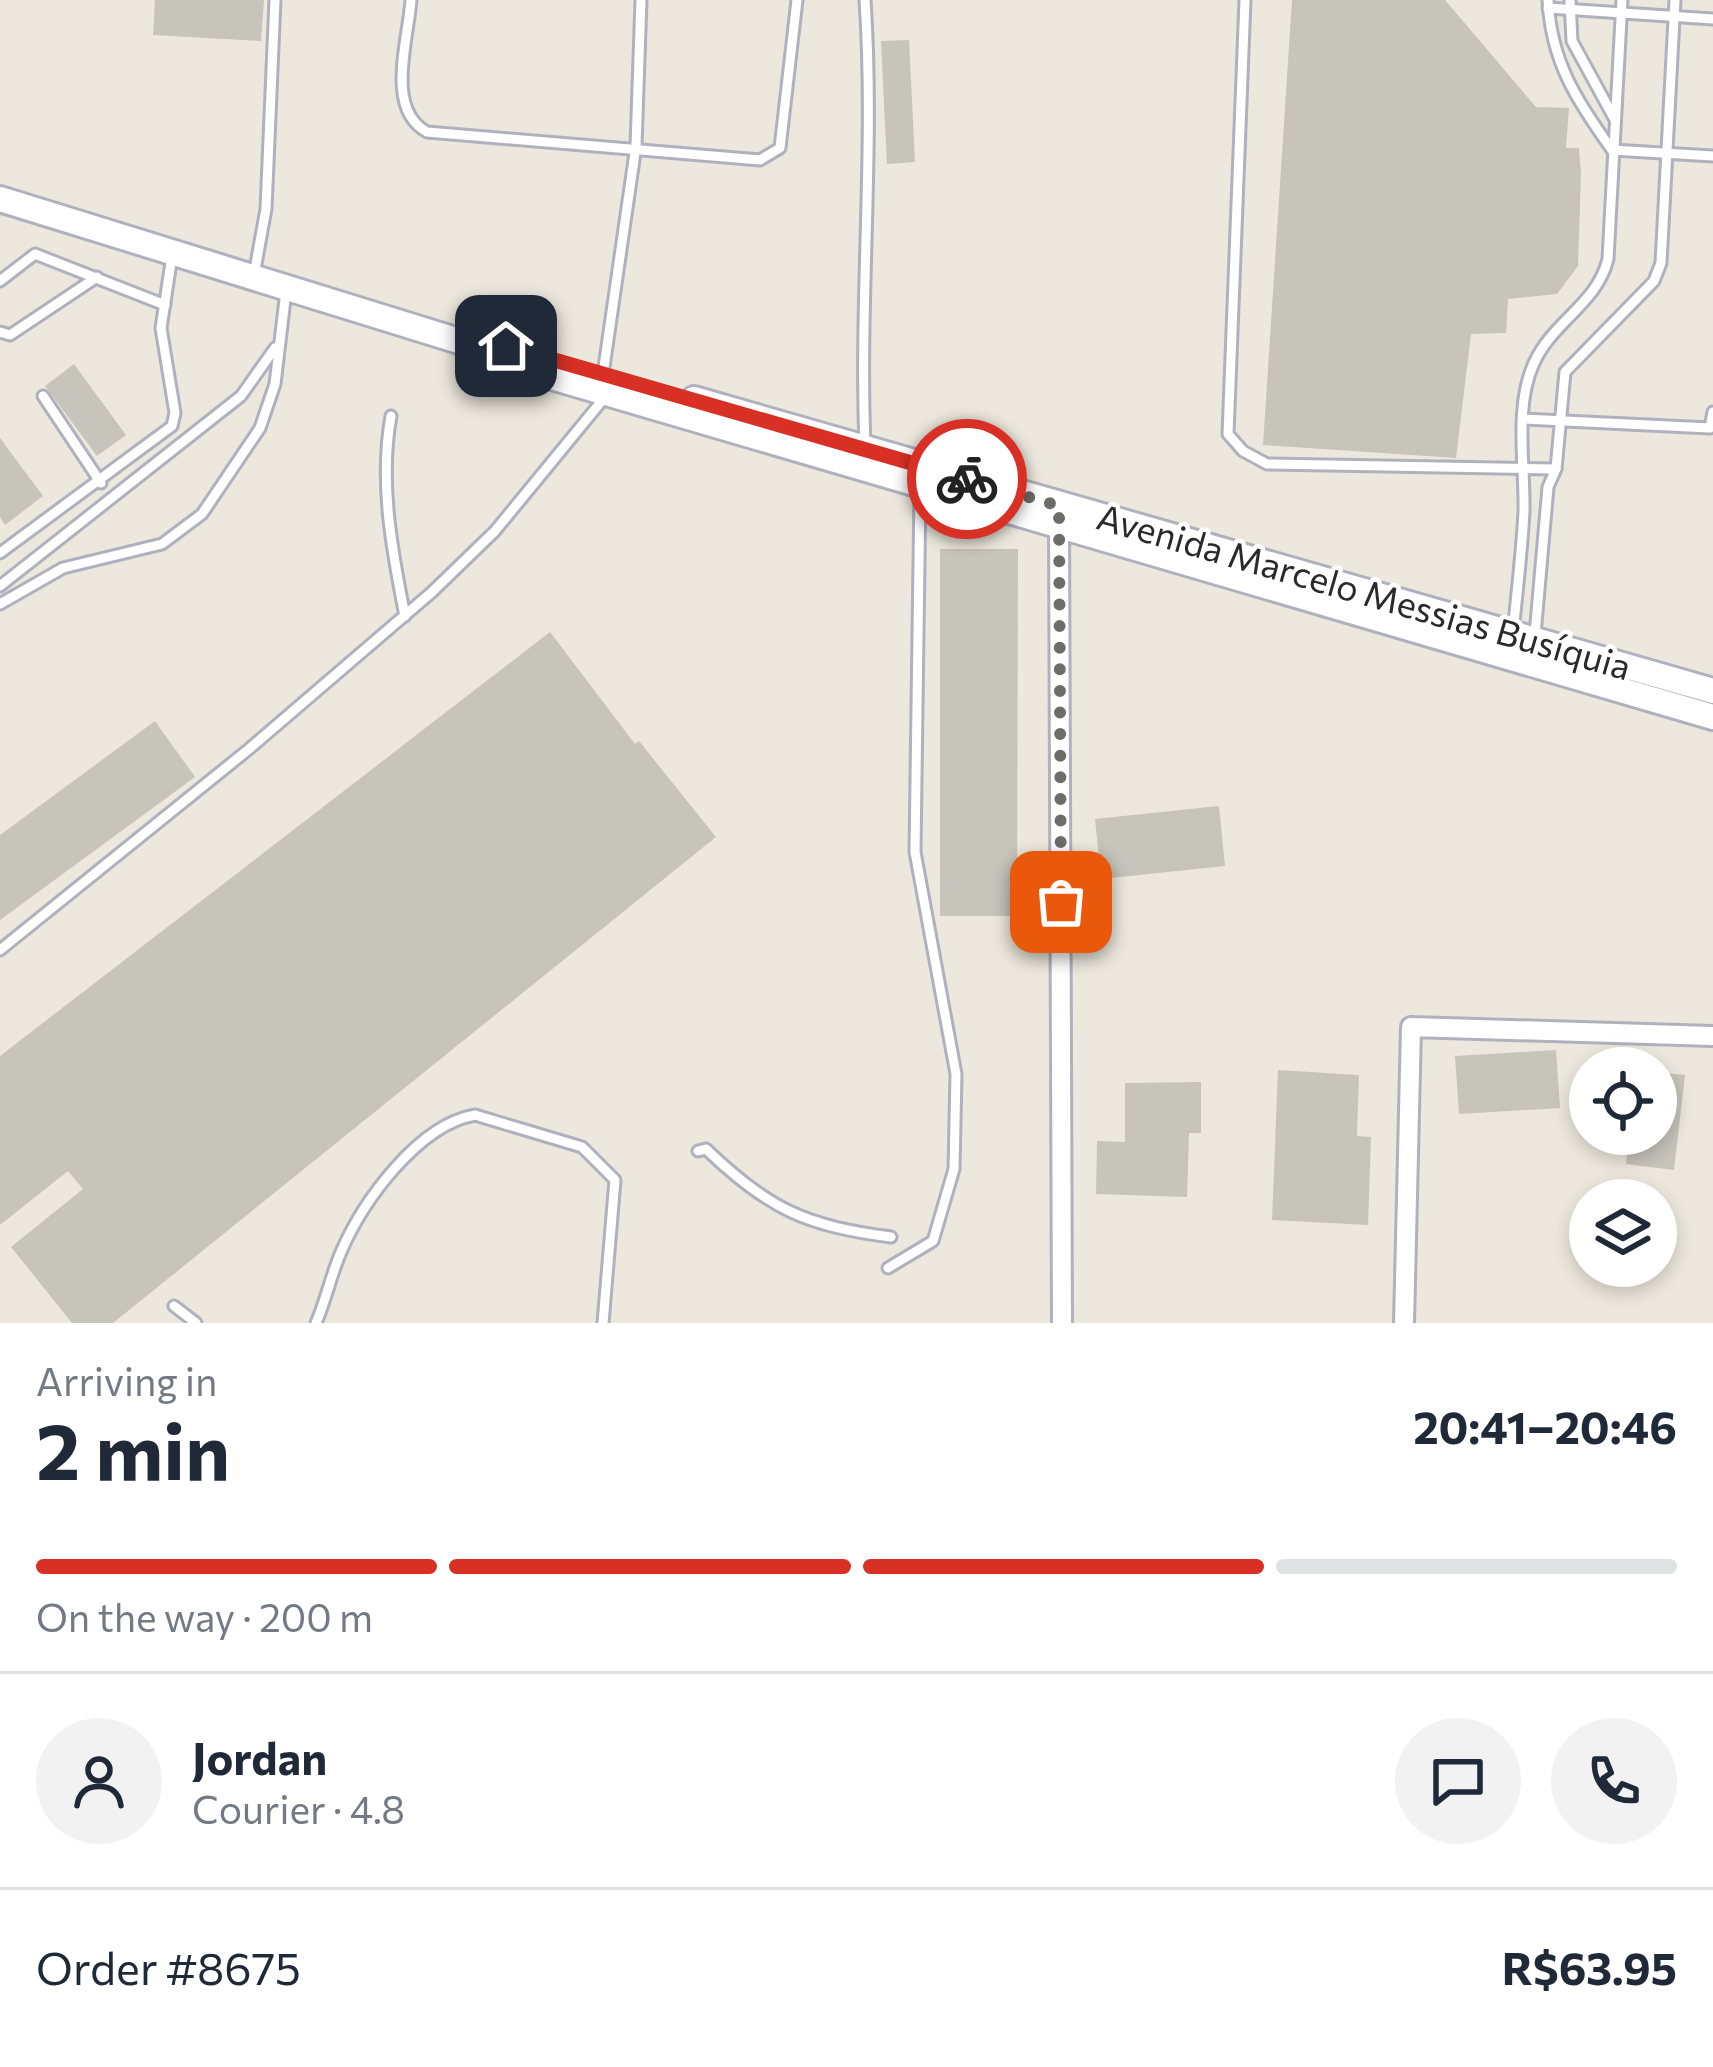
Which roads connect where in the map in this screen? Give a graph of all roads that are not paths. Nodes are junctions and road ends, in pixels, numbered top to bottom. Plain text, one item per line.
1 (274, 0) edge
2 (411, 0) edge
3 (641, 0) edge
4 (797, 0) edge
5 (865, 0) edge
6 (1245, 0) edge
7 (1622, 0) edge
8 (1676, 0) edge
9 (1548, 4) edge
10 (1570, 5) edge
11 (1622, 13) junction
12 (1675, 17) junction
13 (1713, 19) edge
14 (1614, 118) junction
15 (636, 146) junction
16 (1612, 150) junction
17 (1667, 154) junction
18 (1713, 156) edge
19 (0, 199) edge
20 (172, 250) junction
21 (254, 275) junction
22 (97, 277) junction
23 (0, 281) edge
24 (287, 285) junction
25 (165, 305) junction
26 (0, 332) edge
27 (278, 343) junction
28 (606, 383) junction
29 (43, 396) dead end
30 (1713, 412) edge
31 (392, 416) dead end
32 (1523, 419) junction
33 (1560, 422) junction
34 (864, 459) junction
35 (1556, 469) junction
36 (1525, 472) junction
37 (101, 483) junction
38 (920, 487) junction
39 (1523, 516) junction
40 (1059, 517) junction
41 (1545, 518) junction
42 (0, 554) edge
43 (0, 586) edge
44 (0, 604) edge
45 (405, 616) junction
46 (1523, 649) junction
47 (1713, 691) edge
48 (1713, 717) edge
49 (0, 950) edge
50 (1713, 1036) edge
51 (698, 1151) dead end
52 (891, 1237) dead end
53 (888, 1268) dead end
54 (174, 1306) dead end
55 (196, 1323) edge
56 (316, 1323) edge
57 (603, 1323) edge
58 (1062, 1323) edge
59 (1404, 1323) edge

1 - 21 lane
2 - 15 lane
3 - 15 lane
4 - 15 lane
5 - 34 lane
6 - 36 lane
7 - 11 lane
8 - 12 lane
9 - 10 lane
9 - 16 lane
10 - 11 lane
10 - 14 lane
11 - 12 lane
11 - 14 lane
12 - 13 lane
12 - 17 lane
14 - 16 lane
15 - 28 lane
16 - 17 lane
16 - 32 lane
17 - 18 lane
17 - 33 lane
19 - 20 street, Avenida Marcelo Messias Busíquia
20 - 21 street, Avenida Marcelo Messias Busíquia
20 - 25 lane
21 - 24 street, Avenida Marcelo Messias Busíquia
22 - 23 lane
22 - 25 lane
22 - 26 lane
24 - 27 lane
24 - 28 street, Avenida Marcelo Messias Busíquia
25 - 37 lane
27 - 43 lane
27 - 44 lane
28 - 34 street, Avenida Marcelo Messias Busíquia
28 - 45 lane
29 - 37 lane
30 - 33 lane
31 - 45 lane
32 - 33 lane
32 - 36 lane
33 - 35 lane
34 - 38 street, Avenida Marcelo Messias Busíquia
34 - 40 street, Avenida Marcelo Messias Busíquia
35 - 36 lane
35 - 41 lane
36 - 39 lane
37 - 42 lane
38 - 40 street, Avenida Marcelo Messias Busíquia
38 - 53 lane
39 - 41 lane
39 - 46 lane
40 - 46 street
40 - 58 street
41 - 46 lane
45 - 49 lane
46 - 47 street, Avenida Marcelo Messias Busíquia
46 - 48 street
50 - 59 street
51 - 52 lane
54 - 55 lane
56 - 57 lane

